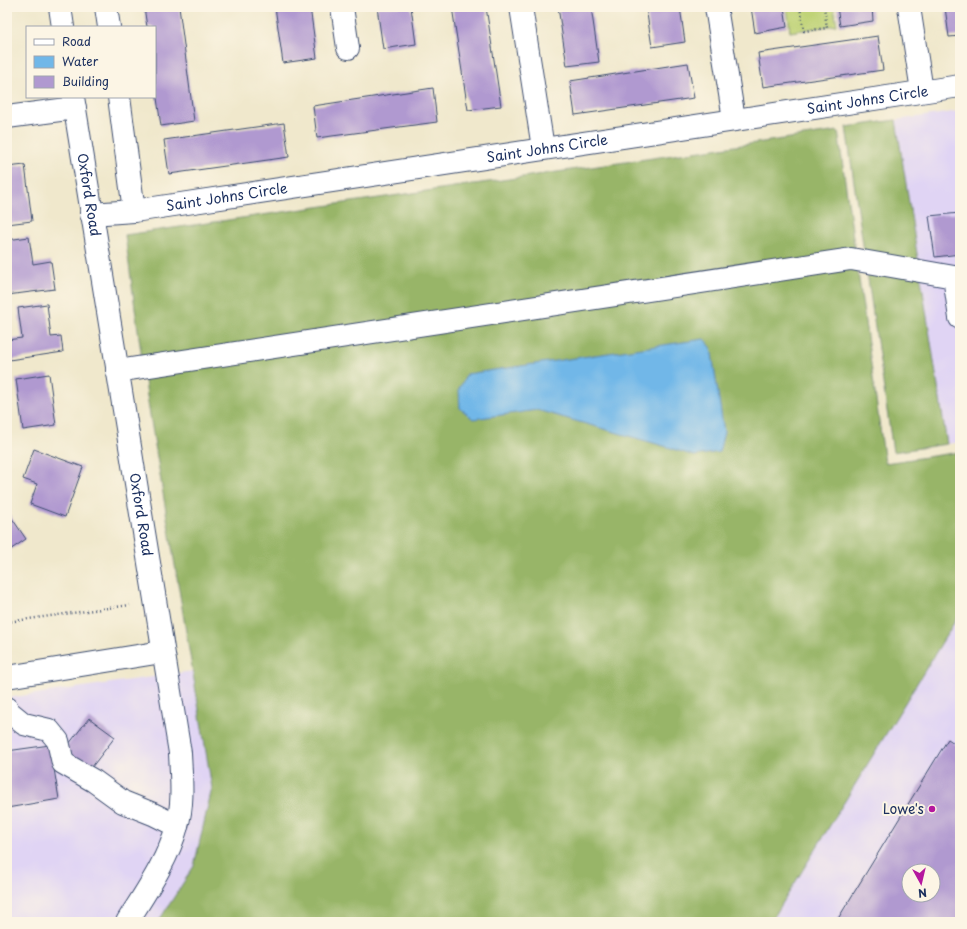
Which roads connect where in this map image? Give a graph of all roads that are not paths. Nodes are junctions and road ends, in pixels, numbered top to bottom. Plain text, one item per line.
1 (60, 7) edge
2 (106, 7) edge
3 (342, 7) edge
4 (521, 7) edge
5 (716, 7) edge
6 (909, 7) edge
7 (63, 26) edge
8 (109, 26) edge
9 (348, 48) dead end
10 (960, 86) edge
11 (922, 91) junction
12 (119, 98) edge
13 (74, 102) edge
14 (7, 117) edge
15 (734, 119) junction
16 (543, 148) junction
17 (134, 211) junction
18 (91, 214) junction
19 (957, 276) edge
20 (960, 318) edge
21 (117, 371) junction
22 (162, 652) junction
23 (7, 677) edge
24 (7, 708) edge
25 (177, 826) junction
26 (127, 922) edge

1 - 7 street
2 - 8 street
3 - 9 street
4 - 16 street
5 - 15 street
6 - 11 street
10 - 11 street, Saint Johns Circle
11 - 15 street, Saint Johns Circle
12 - 17 street
13 - 14 street
13 - 18 street, Oxford Road
15 - 16 street, Saint Johns Circle
16 - 17 street, Saint Johns Circle
17 - 18 street, Saint Johns Circle
18 - 21 street, Oxford Road
19 - 20 street
19 - 21 street
21 - 22 street, Oxford Road
22 - 23 street
22 - 25 street, Oxford Road
24 - 25 street
25 - 26 street, Oxford Road

